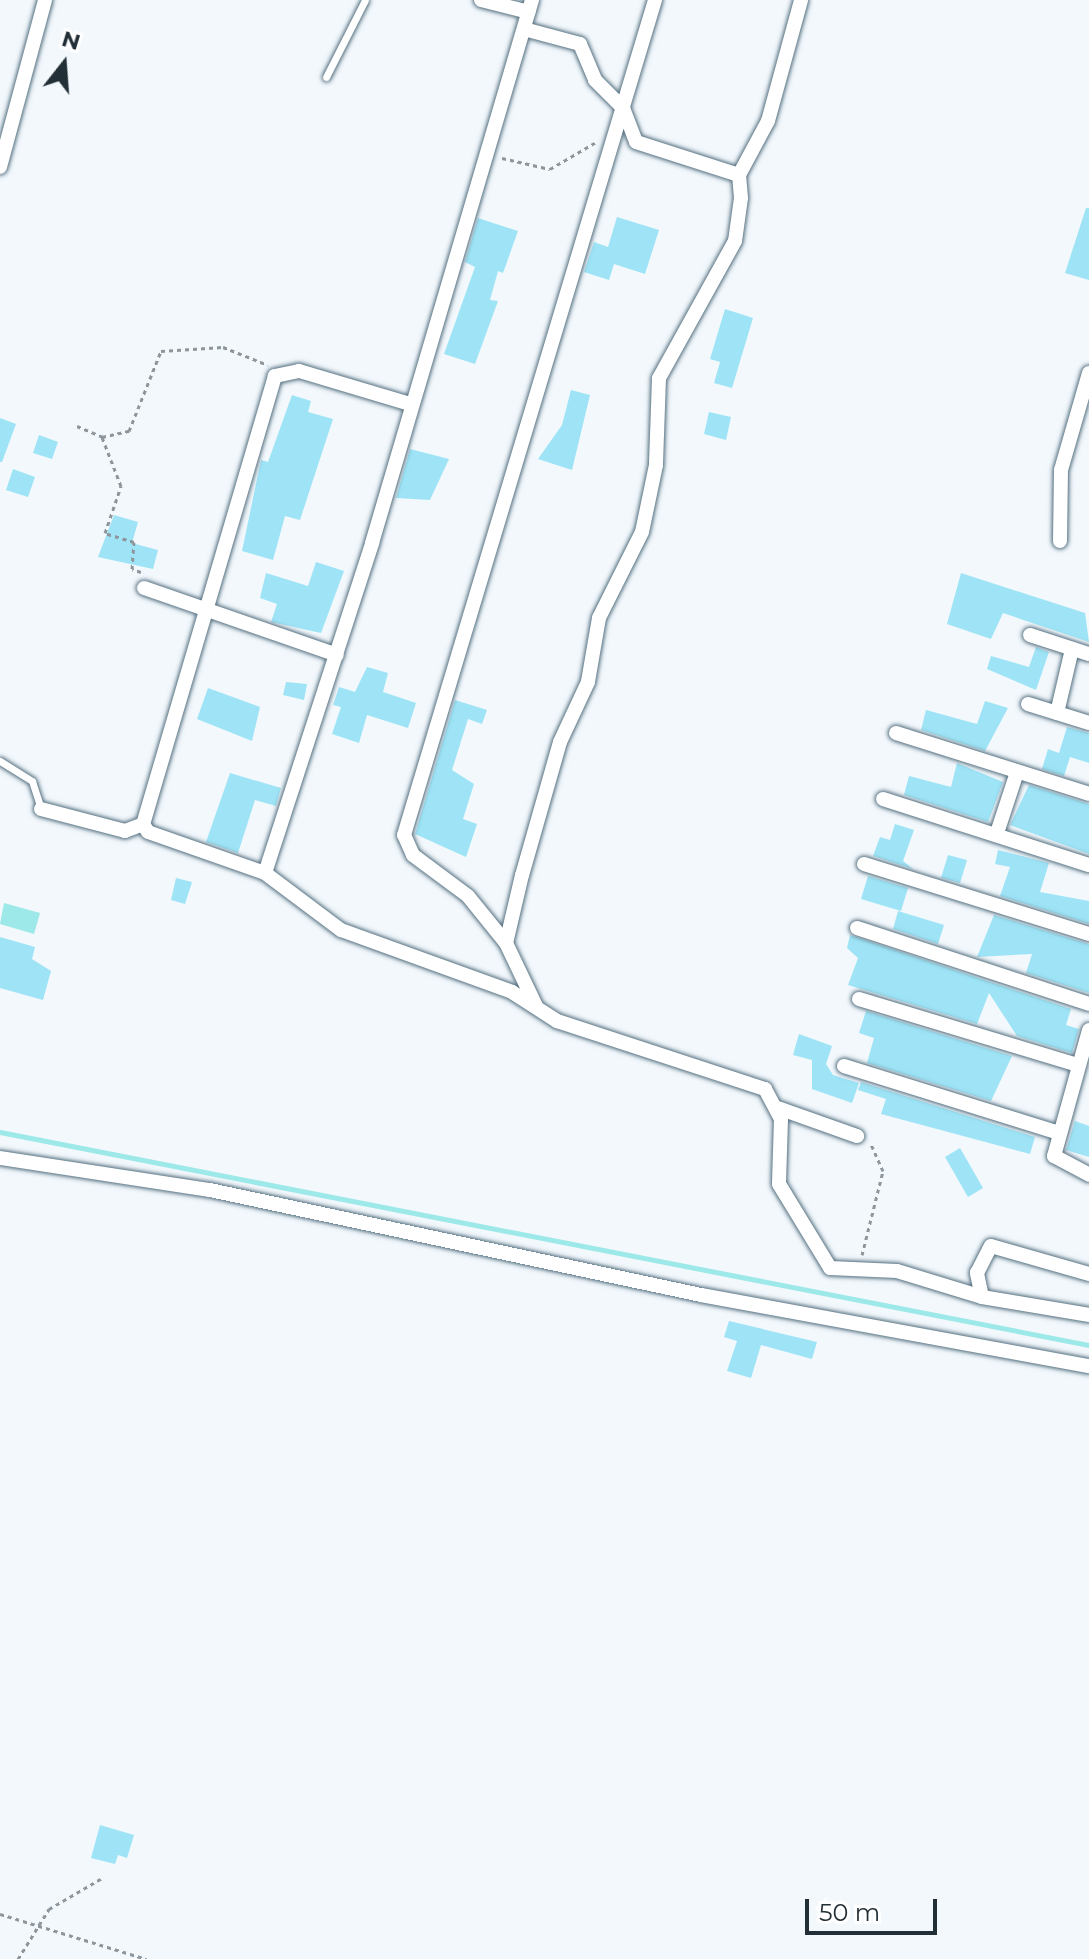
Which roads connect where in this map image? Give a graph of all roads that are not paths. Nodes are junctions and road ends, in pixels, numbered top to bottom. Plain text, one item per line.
1 (45, 0) edge
2 (365, 0) edge
3 (481, 0) edge
4 (655, 0) edge
5 (801, 0) edge
6 (530, 6) edge
7 (524, 29) junction
8 (326, 77) dead end
9 (623, 108) junction
10 (0, 167) edge
11 (739, 175) junction
12 (1089, 373) edge
13 (410, 404) junction
14 (1060, 541) dead end
15 (148, 589) road end
16 (204, 613) junction
17 (1030, 635) dead end
18 (1072, 649) junction
19 (1089, 654) edge
20 (337, 655) junction
21 (1028, 704) dead end
22 (1057, 713) junction
23 (1089, 723) edge
24 (896, 733) dead end
25 (0, 761) edge
26 (1017, 772) junction
27 (1089, 794) edge
28 (883, 799) dead end
29 (41, 809) joint
30 (143, 824) junction
31 (997, 833) junction
32 (864, 864) dead end
33 (1089, 865) edge
34 (265, 873) junction
35 (857, 928) dead end
36 (1089, 934) edge
37 (506, 943) junction
38 (859, 999) dead end
39 (1089, 1004) edge
40 (536, 1006) junction
41 (1089, 1030) edge
42 (1077, 1065) junction
43 (844, 1066) dead end
44 (778, 1108) junction
45 (1056, 1132) junction
46 (857, 1136) road end
47 (0, 1158) edge
48 (1089, 1175) edge
49 (1089, 1274) edge
50 (982, 1297) junction
51 (1089, 1315) edge
52 (1089, 1366) edge

1 - 10 street
2 - 8 lane
3 - 6 street
4 - 9 street
5 - 11 street
6 - 7 street
7 - 9 street
7 - 13 street
9 - 11 street
9 - 37 street
11 - 37 street
12 - 14 street
13 - 16 street
13 - 20 street
15 - 16 street
16 - 20 street
16 - 30 street
17 - 18 street
18 - 19 street
18 - 22 street
20 - 34 street
21 - 22 street
22 - 23 street
24 - 26 street
25 - 29 lane
26 - 27 street
26 - 31 street
28 - 31 street
29 - 30 street
30 - 34 street
31 - 33 street
32 - 36 street
34 - 40 street
35 - 39 street
37 - 40 street
38 - 42 street
40 - 44 street
41 - 42 street
42 - 45 street
43 - 45 street
44 - 46 street
44 - 50 street
45 - 48 street
47 - 52 street
49 - 50 street
50 - 51 street

